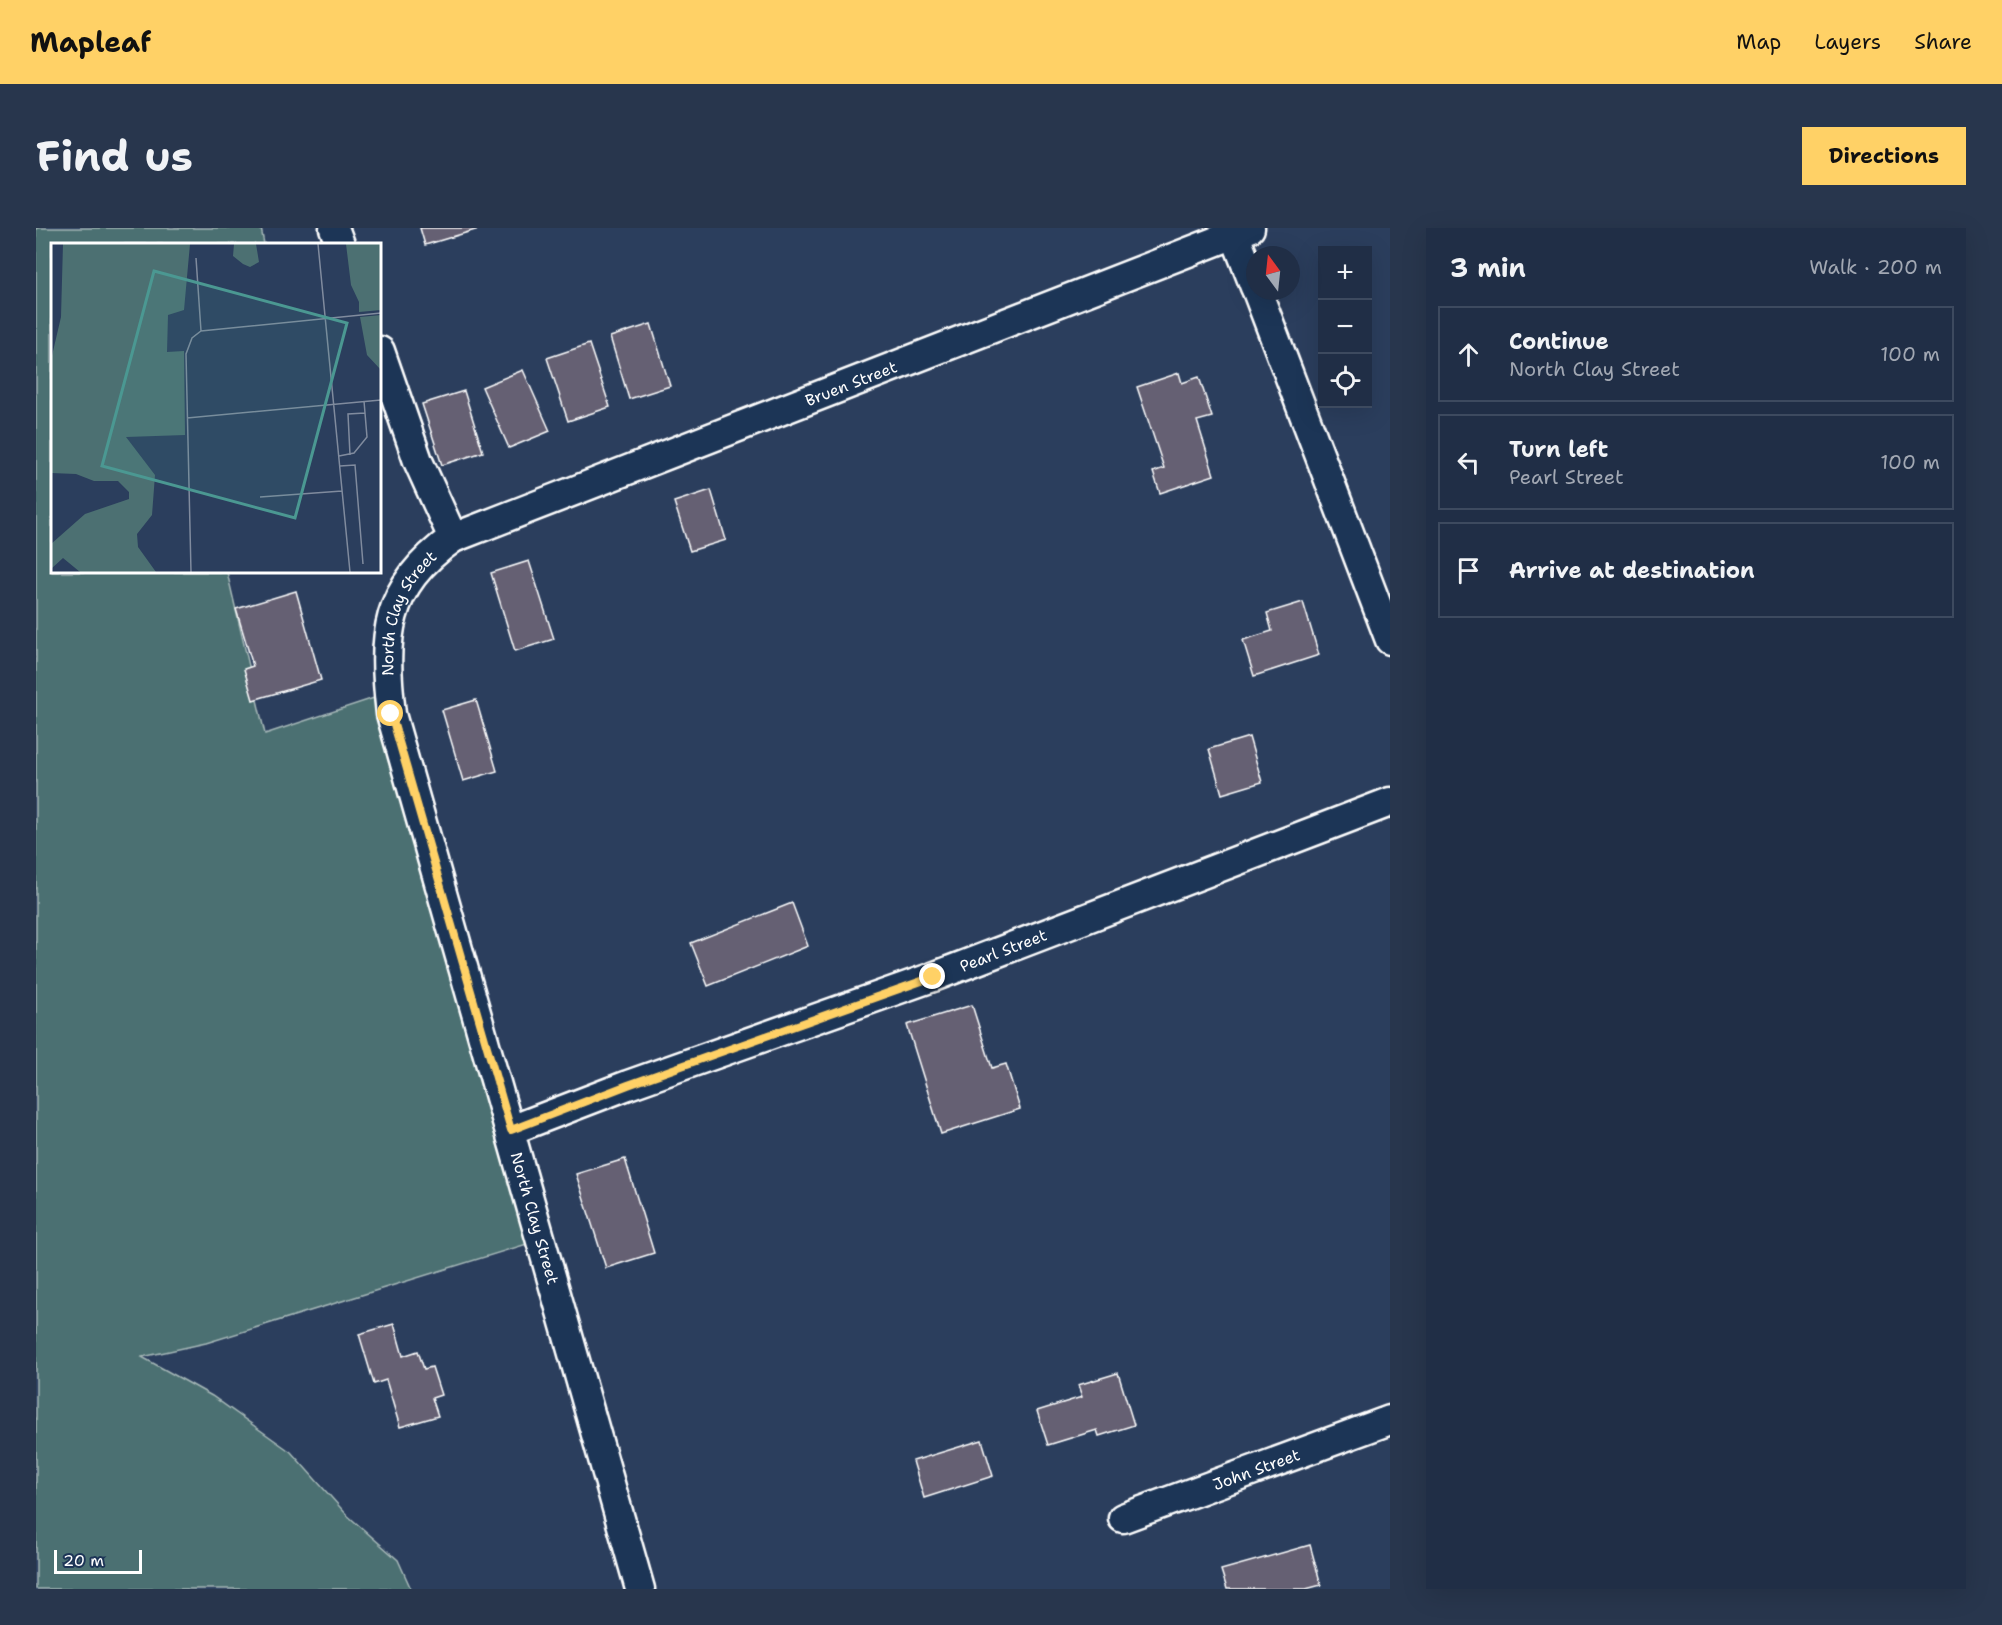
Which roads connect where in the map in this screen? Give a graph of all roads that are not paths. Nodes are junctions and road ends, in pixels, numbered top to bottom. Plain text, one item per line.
1 (334, 228) edge
2 (1239, 230) edge
3 (340, 243) edge
4 (1246, 254) edge
5 (1260, 300) edge
6 (381, 354) edge
7 (453, 538) junction
8 (1390, 640) edge
9 (1390, 802) edge
10 (511, 1130) junction
11 (1390, 1420) edge
12 (1123, 1518) dead end
13 (639, 1589) edge

1 - 3 street
2 - 4 street
2 - 7 street, Bruen Street
5 - 8 street
6 - 7 street, North Clay Street
7 - 10 street, North Clay Street
9 - 10 street, Pearl Street
10 - 13 street, North Clay Street
11 - 12 street, John Street

